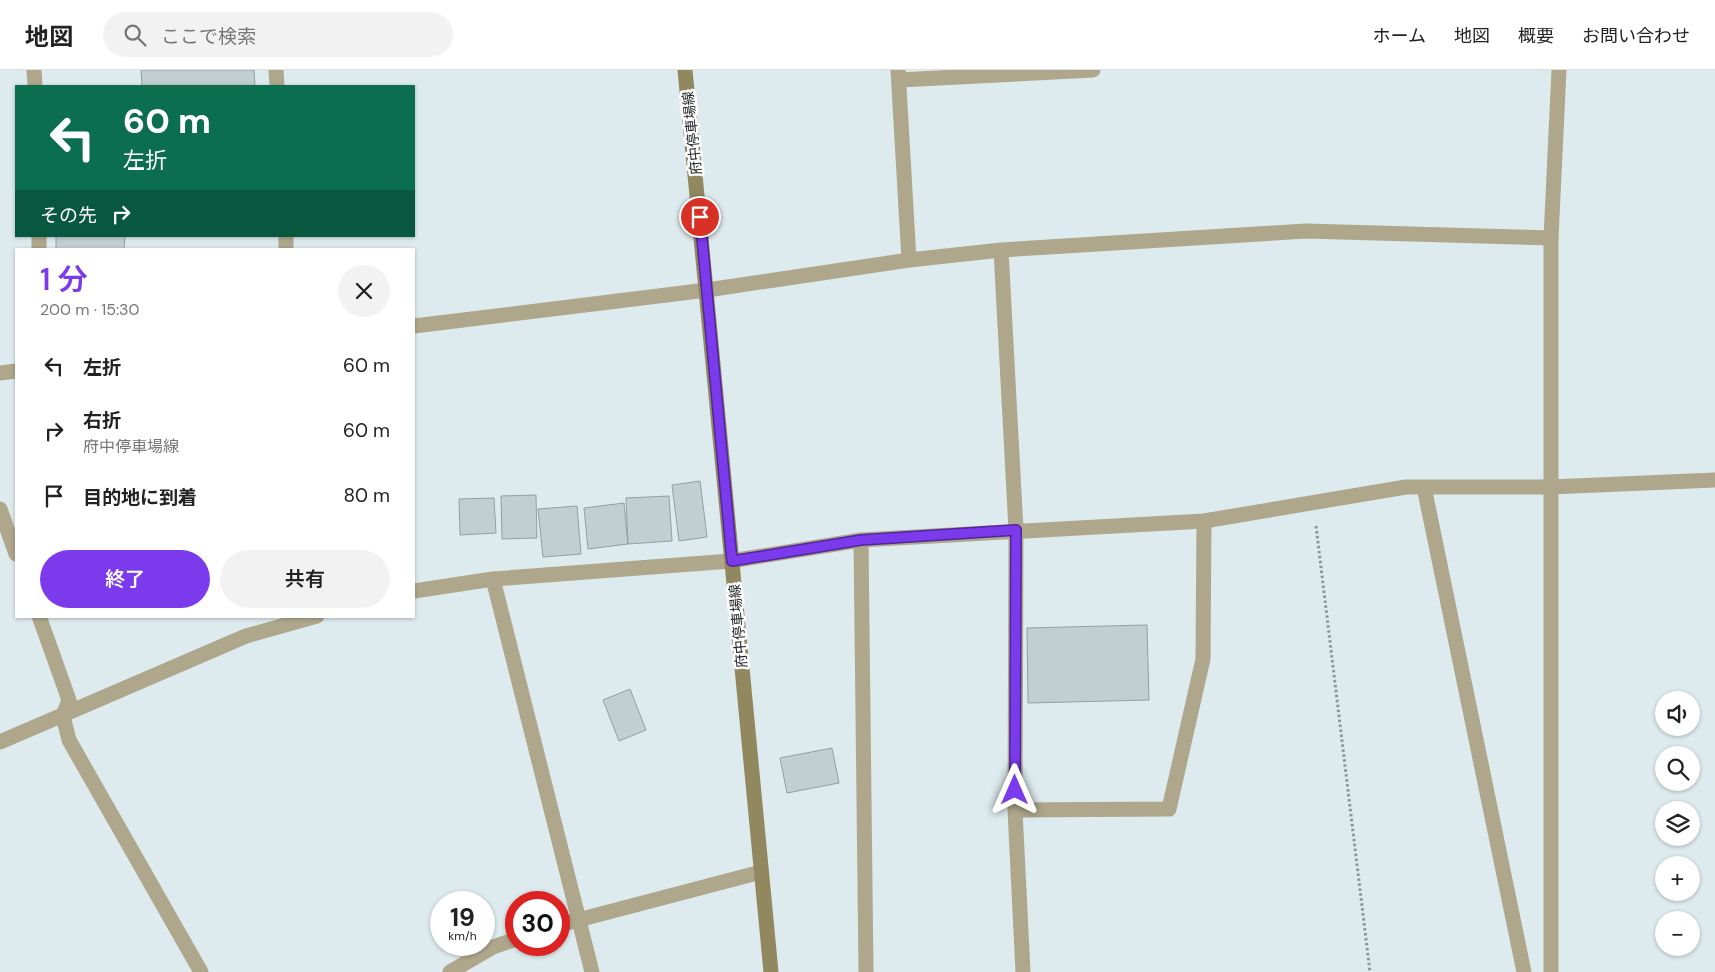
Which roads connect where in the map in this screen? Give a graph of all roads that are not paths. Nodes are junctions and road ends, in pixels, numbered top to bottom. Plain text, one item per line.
1 (34, 70) edge
2 (276, 70) edge
3 (685, 70) edge
4 (1093, 70) edge
5 (1559, 70) edge
6 (899, 75) edge
7 (34, 85) edge
8 (277, 85) edge
9 (1551, 238) junction
10 (1001, 250) junction
11 (909, 260) junction
12 (707, 290) junction
13 (415, 326) edge
14 (15, 371) edge
15 (0, 373) edge
16 (1715, 480) edge
17 (1424, 486) junction
18 (1550, 487) junction
19 (0, 509) edge
20 (1204, 521) junction
21 (1016, 530) junction
22 (861, 540) junction
23 (15, 551) edge
24 (732, 561) junction
25 (493, 579) junction
26 (415, 591) edge
27 (40, 618) edge
28 (310, 618) edge
29 (63, 716) junction
30 (0, 742) edge
31 (1015, 810) junction
32 (761, 872) junction
33 (579, 918) junction
34 (570, 921) edge
35 (505, 943) edge
36 (201, 972) edge
37 (450, 972) edge
38 (592, 972) edge
39 (771, 972) edge
40 (866, 972) edge
41 (1023, 972) edge
42 (1524, 972) edge
43 (1551, 972) edge

1 - 7 street
2 - 8 street
3 - 12 main road, 府中停車場線
4 - 6 street
5 - 9 street
6 - 11 street
9 - 10 street
9 - 18 street
10 - 11 street
10 - 21 street
11 - 12 street
12 - 13 street
12 - 24 main road, 府中停車場線
14 - 15 street
16 - 18 street
17 - 18 street
17 - 20 street
17 - 42 street
18 - 43 street
19 - 23 street
20 - 21 street
20 - 31 street
21 - 22 street
21 - 31 street
22 - 24 street
22 - 40 street
24 - 25 street
24 - 32 main road, 府中停車場線
25 - 26 street
25 - 33 street
27 - 29 street
28 - 29 street
29 - 30 street
29 - 36 street
31 - 41 street
32 - 33 street
32 - 39 main road, 府中停車場線
33 - 34 street
33 - 38 street
35 - 37 street

